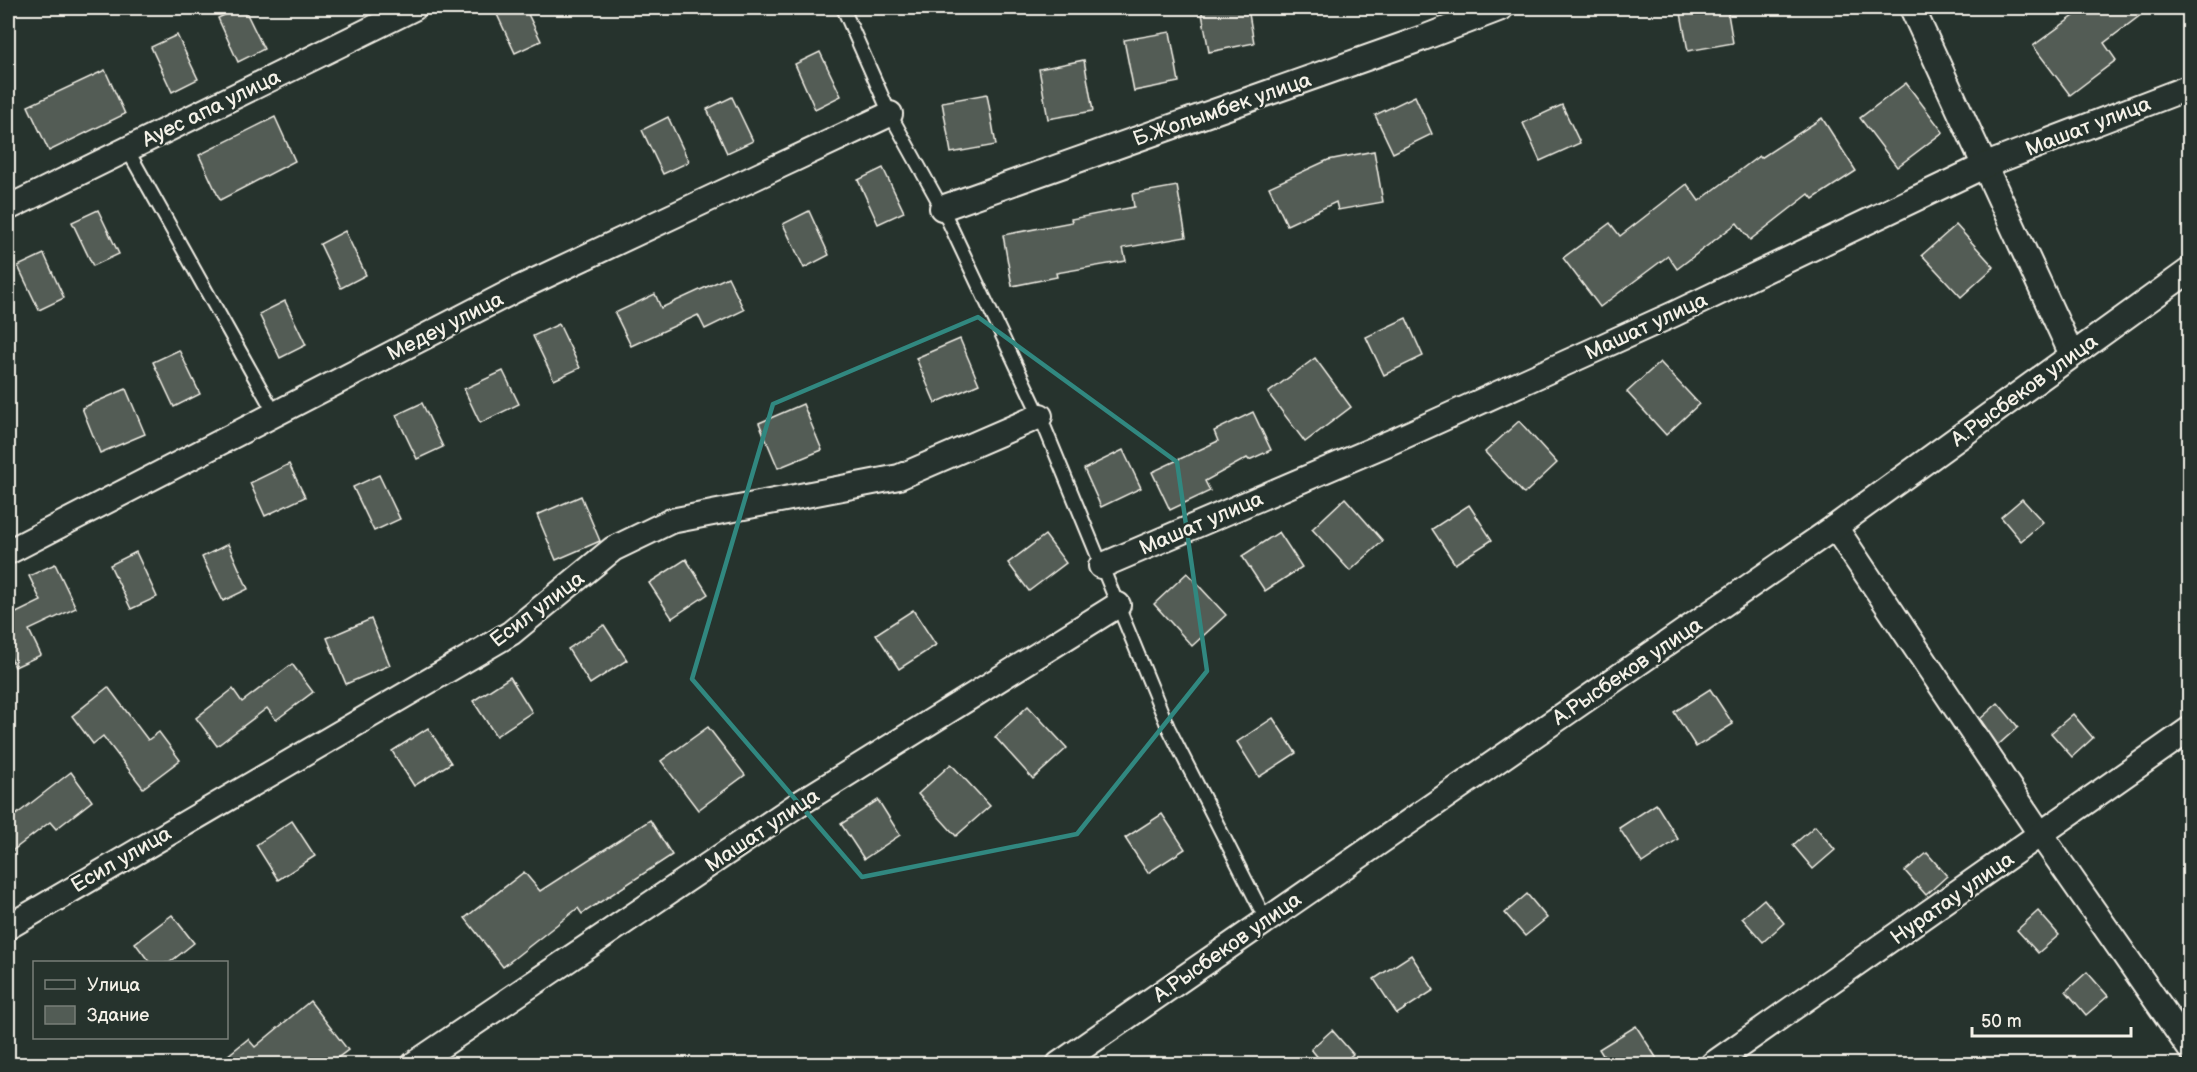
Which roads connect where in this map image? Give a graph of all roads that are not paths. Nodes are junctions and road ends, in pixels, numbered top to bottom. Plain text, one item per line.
1 (414, 8) edge
2 (843, 8) edge
3 (1501, 8) edge
4 (1912, 8) edge
5 (2190, 87) edge
6 (890, 114) junction
7 (126, 149) junction
8 (1986, 165) junction
9 (8, 208) edge
10 (942, 208) junction
11 (2190, 270) edge
12 (2072, 355) junction
13 (275, 414) junction
14 (1040, 416) junction
15 (1835, 527) junction
16 (8, 552) edge
17 (1101, 566) junction
18 (1118, 605) junction
19 (2190, 729) edge
20 (2041, 835) junction
21 (1266, 920) junction
22 (8, 927) edge
23 (2190, 1049) edge
24 (414, 1065) edge
25 (1059, 1065) edge
26 (1713, 1065) edge

1 - 7 street, Ауес апа улица
2 - 6 lane
3 - 10 street, Б.Жолымбек улица
4 - 8 street
5 - 8 street, Машат улица
6 - 10 lane
6 - 13 street, Медеу улица
7 - 9 street, Ауес апа улица
7 - 13 lane
8 - 12 street
8 - 17 street, Машат улица
10 - 14 lane
11 - 12 street, А.Рысбеков улица
12 - 15 street, А.Рысбеков улица
13 - 16 street, Медеу улица
14 - 17 lane
14 - 22 street, Есил улица
15 - 20 street
15 - 21 street, А.Рысбеков улица
17 - 18 lane
18 - 21 lane
18 - 24 street, Машат улица
19 - 20 street, Нуратау улица
20 - 23 street
20 - 26 street, Нуратау улица
21 - 25 street, А.Рысбеков улица

